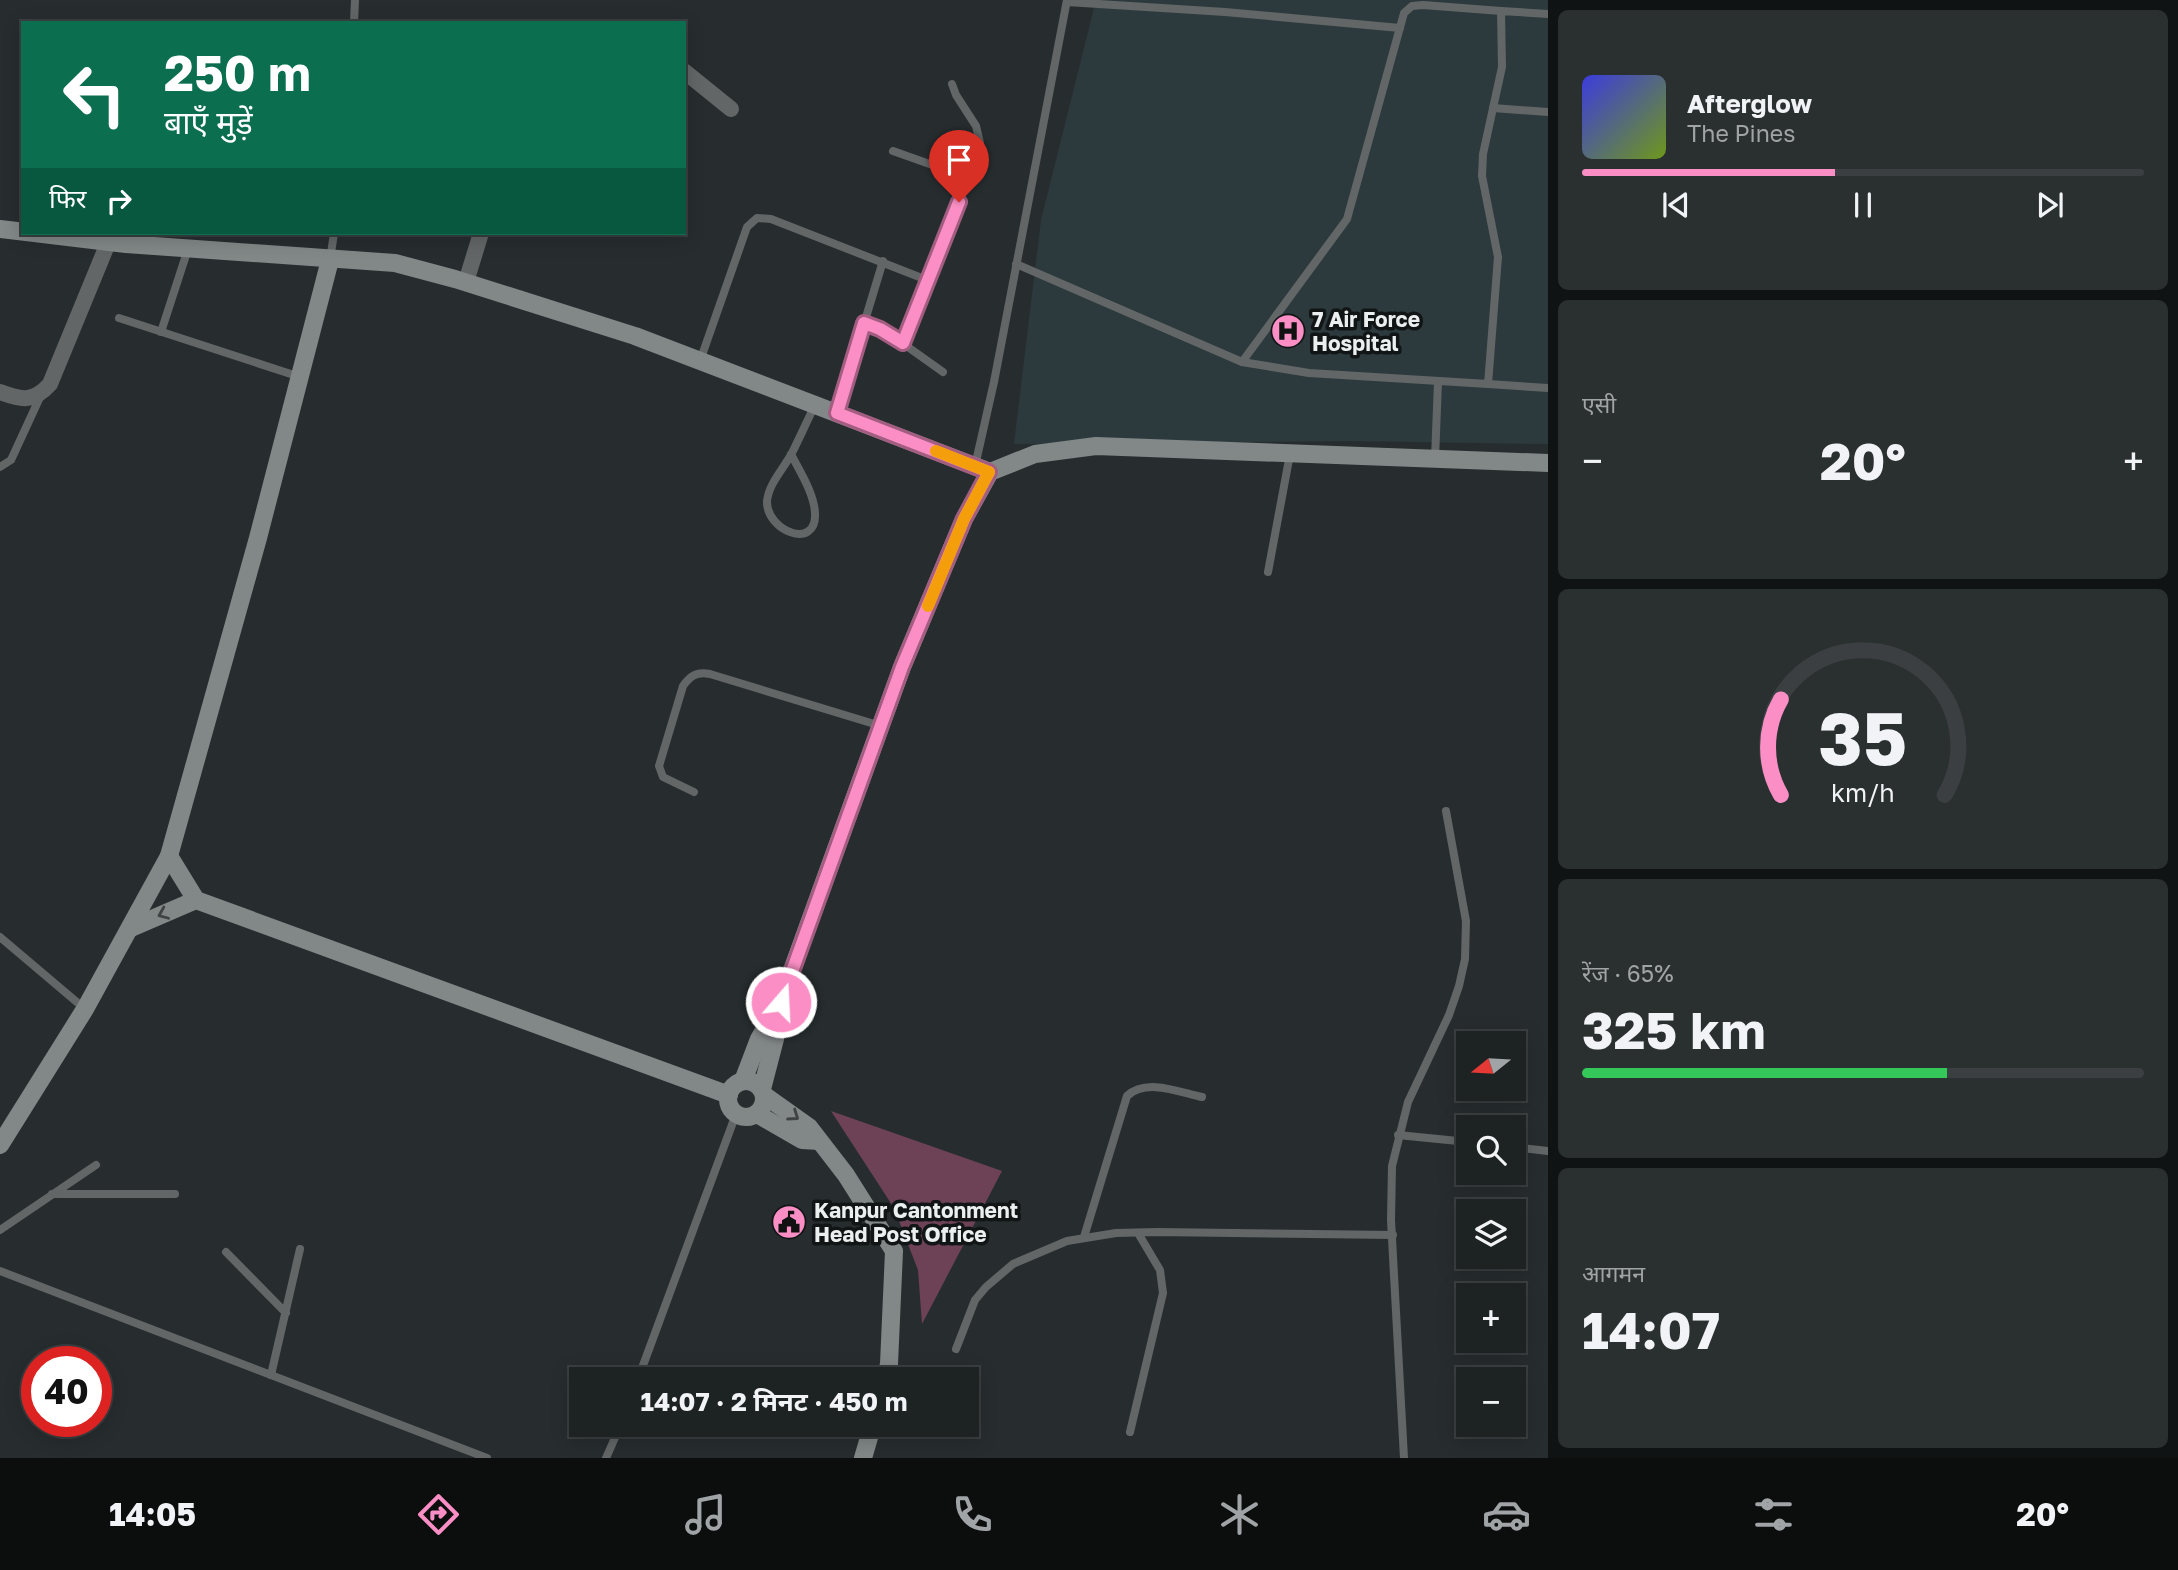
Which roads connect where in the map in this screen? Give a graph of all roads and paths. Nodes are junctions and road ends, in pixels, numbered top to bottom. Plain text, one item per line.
1 (355, 0) edge
2 (1067, 1) edge
3 (1442, 3) edge
4 (1501, 11) junction
5 (1548, 14) edge
6 (354, 21) edge
7 (1400, 28) junction
8 (686, 73) edge
9 (953, 84) dead end
10 (1493, 108) junction
11 (731, 109) dead end
12 (1548, 112) edge
13 (893, 151) dead end
14 (969, 178) junction
15 (0, 229) edge
16 (21, 232) edge
17 (46, 235) edge
18 (334, 235) edge
19 (480, 235) edge
20 (107, 243) junction
21 (188, 249) junction
22 (331, 260) junction
23 (883, 261) junction
24 (1016, 264) junction
25 (927, 280) junction
26 (466, 282) junction
27 (119, 318) dead end
28 (864, 323) junction
29 (161, 332) junction
30 (903, 343) junction
31 (700, 361) junction
32 (1242, 362) junction
33 (943, 372) dead end
34 (300, 377) junction
35 (1438, 382) junction
36 (1488, 384) junction
37 (1548, 388) edge
38 (0, 392) edge
39 (41, 395) junction
40 (815, 405) junction
41 (837, 413) junction
42 (1290, 453) junction
43 (791, 454) junction
44 (1434, 459) junction
45 (1548, 463) edge
46 (0, 467) edge
47 (982, 469) junction
48 (1269, 572) dead end
49 (881, 726) junction
50 (694, 792) dead end
51 (1446, 811) dead end
52 (169, 856) junction
53 (196, 900) junction
54 (131, 928) junction
55 (0, 937) edge
56 (781, 1002) junction
57 (85, 1009) junction
58 (743, 1081) junction
59 (763, 1092) junction
60 (729, 1096) junction
61 (1202, 1097) dead end
62 (736, 1114) junction
63 (757, 1114) junction
64 (1398, 1135) junction
65 (819, 1141) junction
66 (1456, 1141) edge
67 (0, 1145) edge
68 (1526, 1148) edge
69 (1548, 1151) edge
70 (96, 1165) dead end
71 (175, 1194) dead end
72 (52, 1195) junction
73 (0, 1230) edge
74 (1138, 1233) junction
75 (1392, 1235) junction
76 (1084, 1237) junction
77 (300, 1249) dead end
78 (226, 1252) dead end
79 (0, 1271) edge
80 (286, 1313) junction
81 (956, 1349) dead end
82 (642, 1367) edge
83 (888, 1367) edge
84 (271, 1375) junction
85 (1129, 1432) dead end
86 (615, 1437) edge
87 (869, 1437) edge
88 (487, 1458) edge
89 (606, 1458) edge
90 (863, 1458) edge
91 (1404, 1458) edge

1 - 6 lane
2 - 7 lane
2 - 24 lane
3 - 4 lane
3 - 7 lane
4 - 5 lane
4 - 10 lane
7 - 32 lane
8 - 11 street
9 - 14 lane
10 - 12 lane
10 - 36 lane
13 - 14 lane
14 - 25 lane
15 - 16 street
17 - 20 street
18 - 22 lane
19 - 26 street
20 - 21 street
20 - 39 street
21 - 22 street
21 - 29 lane
22 - 26 street
22 - 34 street
23 - 25 lane
23 - 28 lane
23 - 31 lane
24 - 32 lane
24 - 47 lane
25 - 30 lane
26 - 31 street
27 - 29 lane
28 - 30 lane
28 - 41 lane
29 - 34 lane
30 - 33 lane
31 - 40 street
32 - 35 lane
34 - 52 street
35 - 36 lane
35 - 44 lane
36 - 37 lane
38 - 39 street
39 - 46 lane
40 - 41 street
40 - 43 lane
41 - 47 street
42 - 44 street
42 - 47 street
42 - 48 lane
43 - 43 lane
44 - 45 street
47 - 49 street
49 - 50 lane
49 - 56 street
51 - 64 lane
52 - 53 street
52 - 54 street
53 -> 54 street
53 - 60 street
54 - 57 street
55 - 57 lane
56 - 58 street
56 - 59 street
57 - 67 street
58 - 59 street
58 - 60 street
59 - 63 street
59 -> 65 street
60 - 62 street
61 - 76 lane
62 - 63 street
62 - 82 lane
63 - 65 street
64 - 66 lane
64 - 75 lane
65 - 83 street
68 - 69 lane
70 - 72 lane
71 - 72 lane
72 - 73 lane
74 - 75 lane
74 - 76 lane
74 - 85 lane
75 - 91 lane
76 - 81 lane
77 - 80 lane
78 - 80 lane
79 - 84 lane
80 - 84 lane
84 - 88 lane
86 - 89 lane
87 - 90 street

